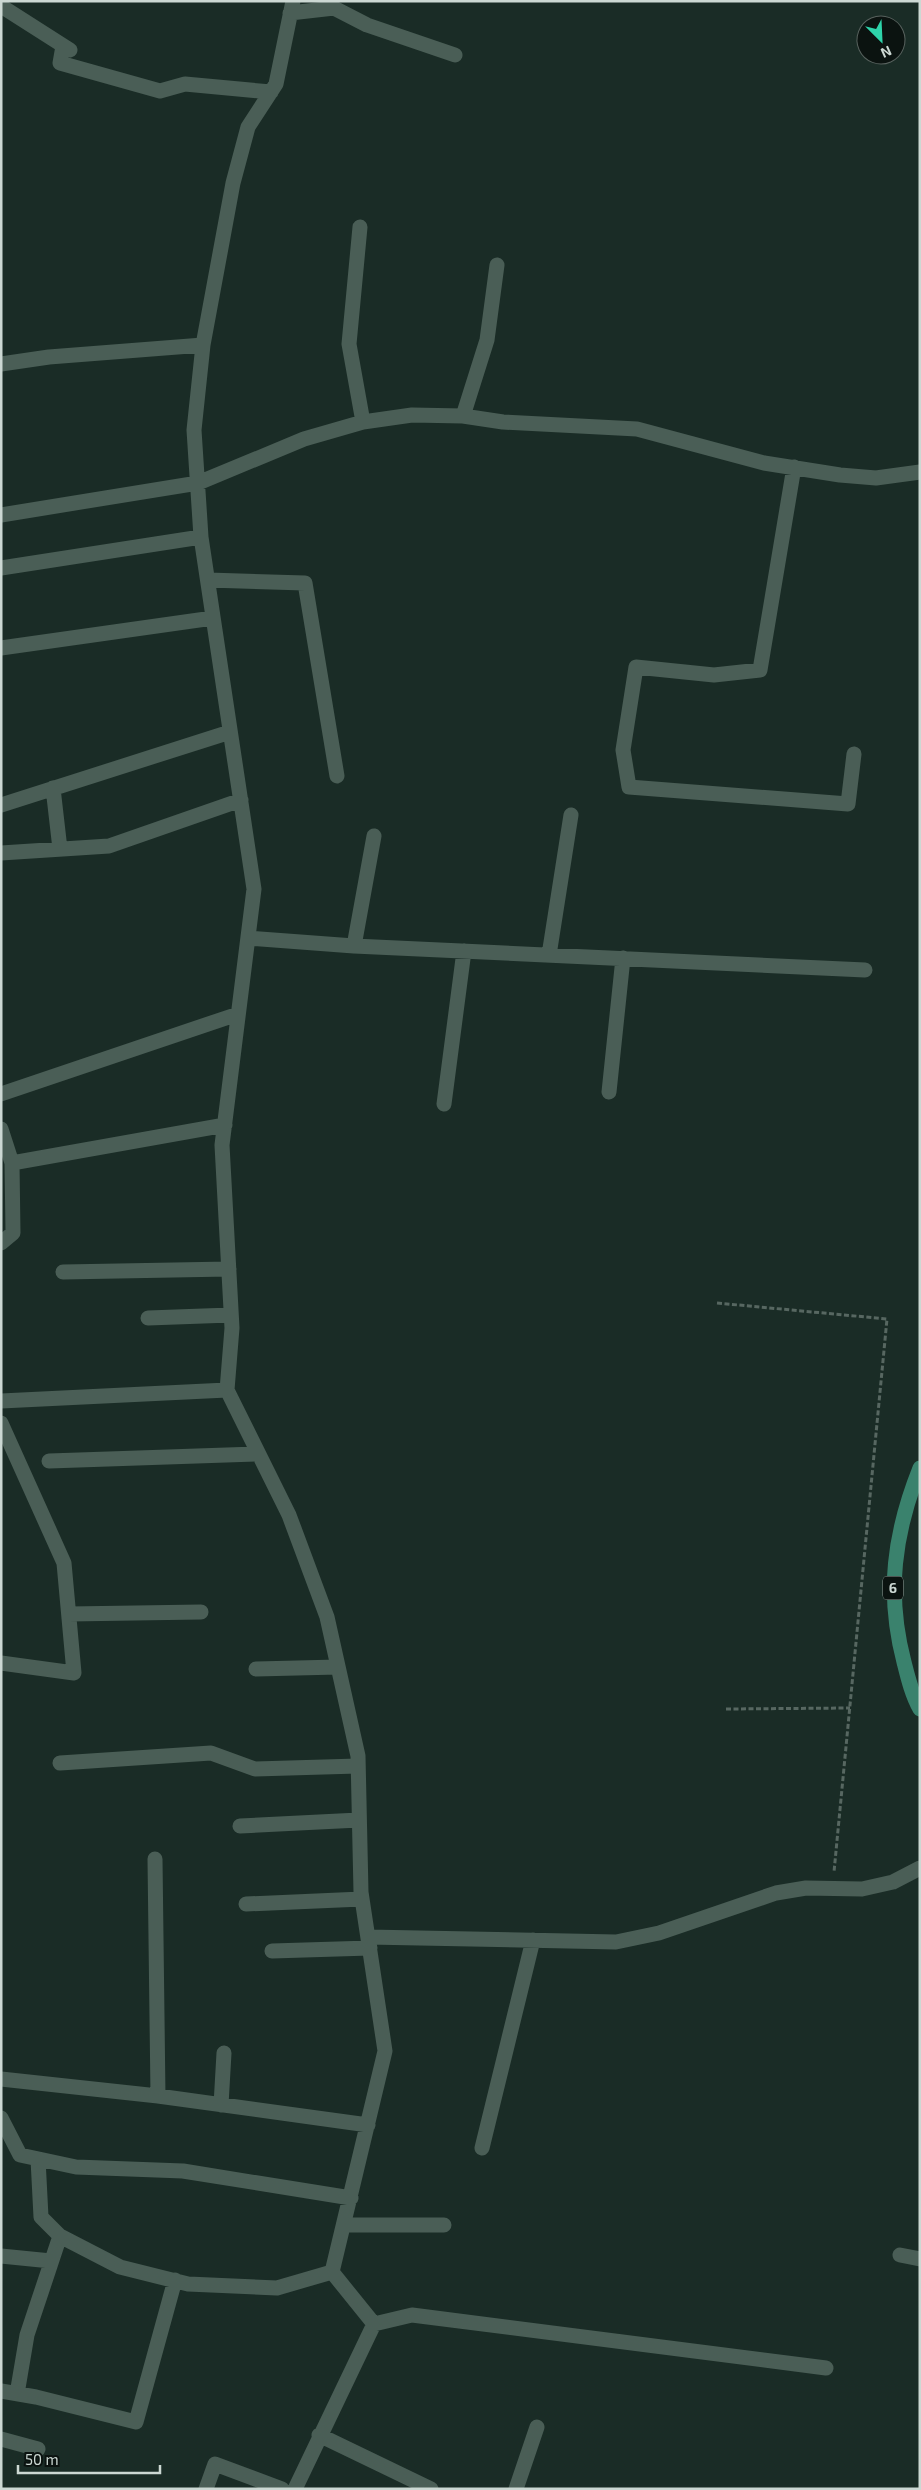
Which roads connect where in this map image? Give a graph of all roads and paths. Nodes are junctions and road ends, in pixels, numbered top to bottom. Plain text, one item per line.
1 (1, 6) edge
2 (292, 7) edge
3 (455, 54) dead end
4 (271, 92) junction
5 (360, 227) dead end
6 (497, 265) dead end
7 (203, 345) junction
8 (1, 364) edge
9 (463, 416) junction
10 (364, 422) junction
11 (794, 468) junction
12 (920, 472) edge
13 (198, 483) junction
14 (1, 515) edge
15 (202, 537) junction
16 (1, 568) edge
17 (208, 580) junction
18 (213, 618) junction
19 (1, 648) edge
20 (230, 732) junction
21 (854, 754) dead end
22 (337, 776) dead end
23 (52, 788) junction
24 (241, 800) junction
25 (1, 805) edge
26 (571, 815) dead end
27 (374, 836) dead end
28 (60, 849) junction
29 (1, 853) edge
30 (248, 938) junction
31 (354, 946) junction
32 (464, 951) junction
33 (549, 955) junction
34 (623, 958) junction
35 (865, 970) dead end
36 (238, 1014) junction
37 (609, 1092) dead end
38 (1, 1094) edge
39 (444, 1104) dead end
40 (225, 1126) junction
41 (1, 1129) edge
42 (12, 1163) junction
43 (1, 1244) edge
44 (229, 1269) junction
45 (63, 1272) dead end
46 (717, 1303) dead end
47 (232, 1315) junction
48 (148, 1318) dead end
49 (227, 1390) junction
50 (1, 1401) edge
51 (1, 1423) edge
52 (258, 1454) junction
53 (49, 1461) dead end
54 (920, 1468) edge
55 (201, 1612) dead end
56 (69, 1614) junction
57 (1, 1663) edge
58 (338, 1667) junction
59 (256, 1669) dead end
60 (850, 1708) junction
61 (726, 1709) dead end
62 (920, 1709) edge
63 (60, 1763) dead end
64 (358, 1766) junction
65 (359, 1820) junction
66 (240, 1826) dead end
67 (155, 1859) dead end
68 (920, 1868) edge
69 (832, 1890) junction
70 (362, 1899) junction
71 (246, 1904) dead end
72 (533, 1940) junction
73 (369, 1943) junction
74 (272, 1950) dead end
75 (224, 2053) dead end
76 (1, 2080) edge
77 (158, 2096) junction
78 (221, 2105) junction
79 (2, 2121) edge
80 (368, 2126) junction
81 (482, 2148) dead end
82 (38, 2159) junction
83 (351, 2198) junction
84 (345, 2225) junction
85 (444, 2225) dead end
86 (60, 2236) junction
87 (900, 2255) dead end
88 (1, 2256) edge
89 (920, 2259) edge
90 (51, 2261) junction
91 (332, 2272) junction
92 (175, 2280) junction
93 (374, 2324) junction
94 (826, 2368) dead end
95 (1, 2391) edge
96 (17, 2394) junction
97 (537, 2427) dead end
98 (319, 2435) junction
99 (1, 2439) edge
100 (38, 2449) dead end
101 (206, 2489) edge
102 (282, 2489) edge
103 (295, 2489) edge
104 (430, 2489) edge
105 (516, 2489) edge

1 - 4 street
2 - 3 street
2 - 4 street
4 - 7 street
5 - 10 street
6 - 9 street
7 - 8 street
7 - 13 street
9 - 10 street
9 - 11 street
10 - 13 street
11 - 12 street
11 - 21 street
13 - 14 street
13 - 15 street
15 - 16 street
15 - 17 street
17 - 18 street
17 - 22 street
18 - 19 street
18 - 20 street
20 - 23 street
20 - 24 street
23 - 25 street
23 - 28 street
24 - 28 street
24 - 30 street
26 - 33 street
27 - 31 street
28 - 29 street
30 - 31 street
30 - 36 street
31 - 32 street
32 - 33 street
32 - 39 street
33 - 34 street
34 - 35 street
34 - 37 street
36 - 38 street
36 - 40 street
40 - 42 street
40 - 44 street
41 - 42 street
42 - 43 street
44 - 45 street
44 - 47 street
46 - 60 path
47 - 48 street
47 - 49 street
49 - 50 street
49 - 52 street
51 - 56 street
52 - 53 street
52 - 58 street
54 - 62 main road, 6
55 - 56 street
56 - 57 street
58 - 59 street
58 - 64 street
60 - 61 path
60 - 69 path
63 - 64 street
64 - 65 street
65 - 66 street
65 - 70 street
67 - 77 street
68 - 69 street
69 - 72 street
70 - 71 street
70 - 73 street
72 - 73 street
72 - 81 street
73 - 74 street
73 - 80 street
75 - 78 street
76 - 77 street
77 - 78 street
78 - 80 street
79 - 82 street
80 - 83 street
82 - 83 street
82 - 86 street
83 - 84 street
84 - 85 street
84 - 91 street
86 - 90 street
86 - 92 street
87 - 89 street
88 - 90 street
90 - 96 street
91 - 92 street
91 - 93 street
92 - 96 street
93 - 94 street
93 - 98 street
95 - 96 street
97 - 105 street
98 - 103 street
98 - 104 street
99 - 100 street
101 - 102 street

